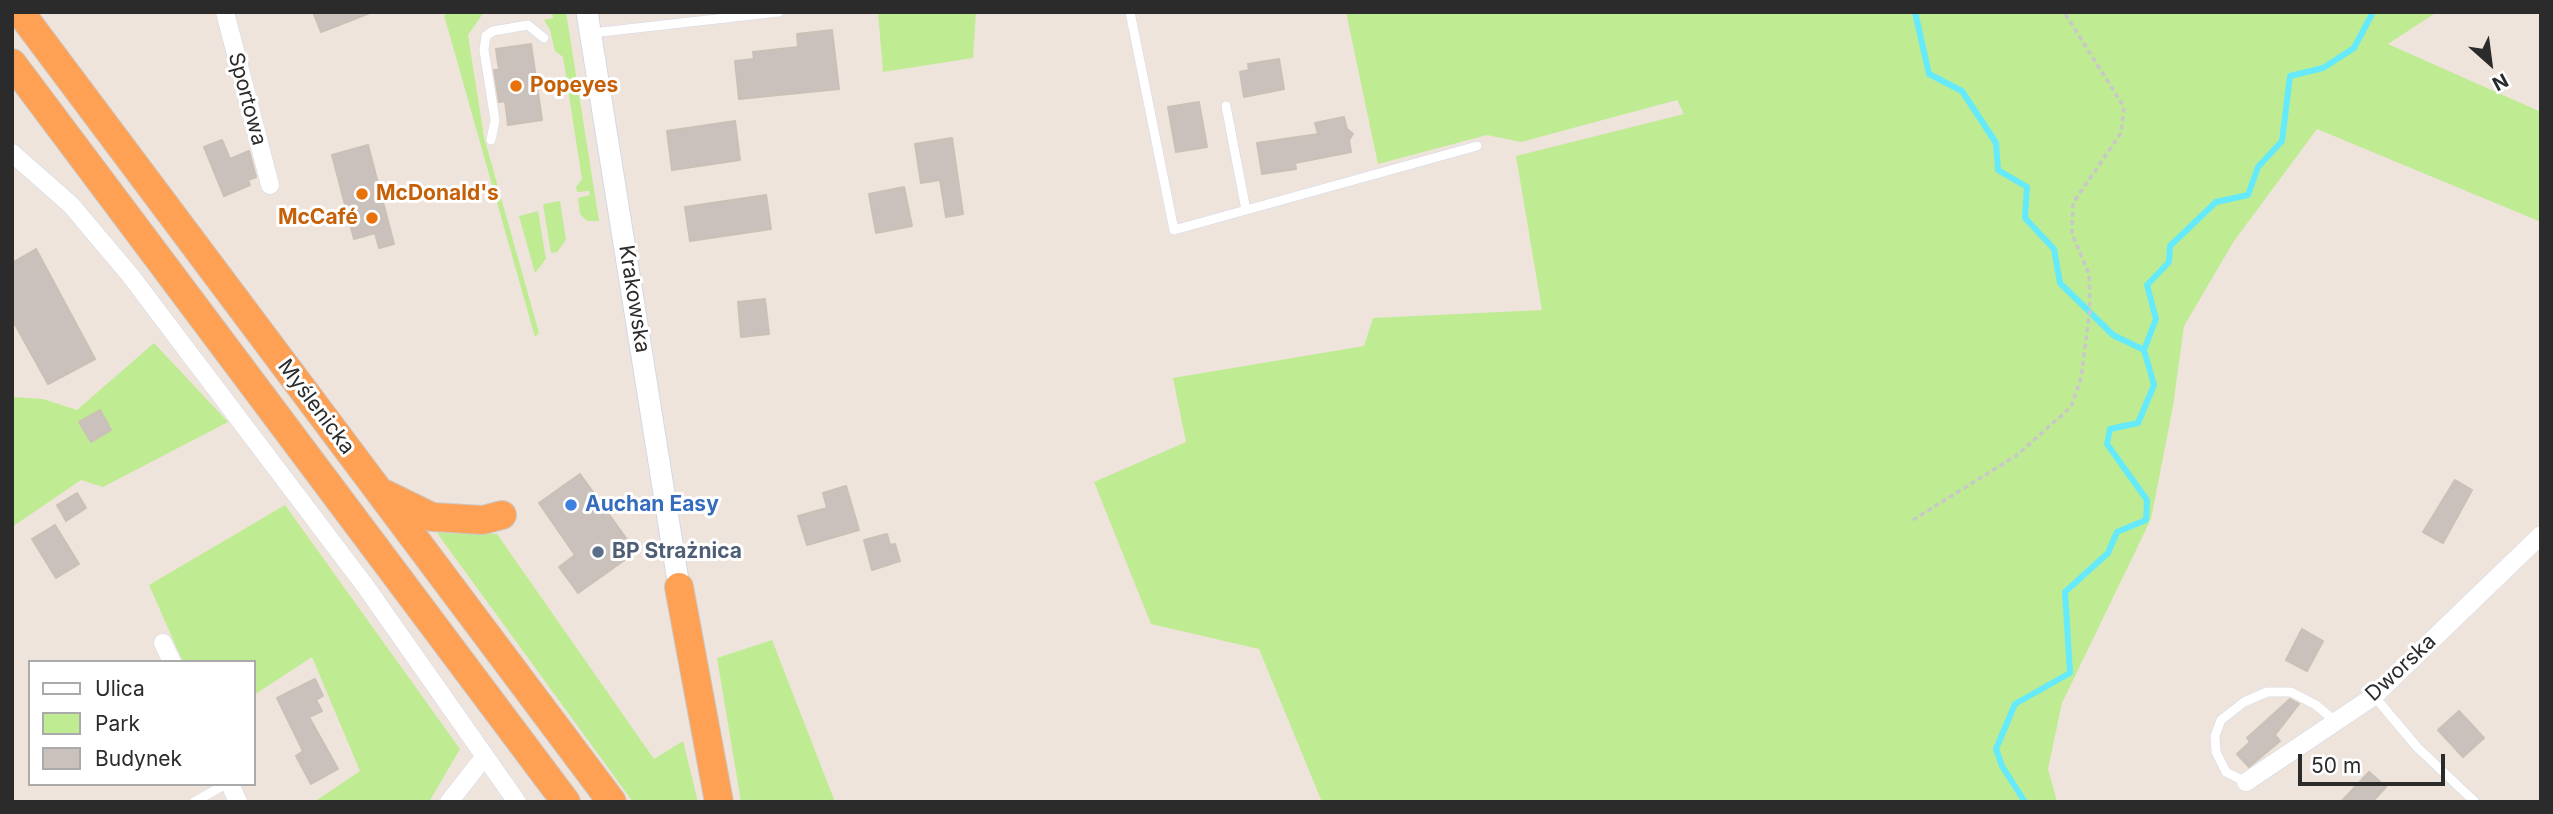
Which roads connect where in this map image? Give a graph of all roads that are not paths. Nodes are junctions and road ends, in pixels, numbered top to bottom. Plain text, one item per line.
1 (20, 12) edge
2 (225, 12) edge
3 (587, 12) edge
4 (779, 12) edge
5 (1130, 12) edge
6 (590, 34) junction
7 (544, 38) dead end
8 (12, 63) edge
9 (1226, 106) dead end
10 (491, 140) dead end
11 (1477, 146) dead end
12 (12, 153) edge
13 (270, 185) dead end
14 (1246, 210) junction
15 (379, 491) junction
16 (502, 515) dead end
17 (2541, 536) edge
18 (679, 587) joint
19 (163, 643) dead end
20 (171, 660) edge
21 (2374, 696) junction
22 (2336, 722) junction
23 (485, 756) junction
24 (2246, 782) joint
25 (224, 786) edge
26 (229, 786) edge
27 (194, 802) edge
28 (238, 802) edge
29 (449, 802) edge
30 (517, 802) edge
31 (566, 802) edge
32 (612, 802) edge
33 (719, 802) edge
34 (2475, 802) edge

1 - 15 highway, Myślenicka
2 - 13 street, Sportowa
3 - 6 street, Krakowska
4 - 6 lane
5 - 14 lane
6 - 18 street, Krakowska
7 - 10 lane
8 - 31 highway, Myślenicka
9 - 14 lane
11 - 14 lane
12 - 23 street
15 - 16 highway
15 - 32 highway, Myślenicka
17 - 21 street, Dworska
18 - 33 highway
19 - 20 street
21 - 22 street, Dworska
21 - 34 lane
22 - 24 street, Dworska
22 - 24 lane
23 - 29 street
23 - 30 street
25 - 27 lane
26 - 28 street

